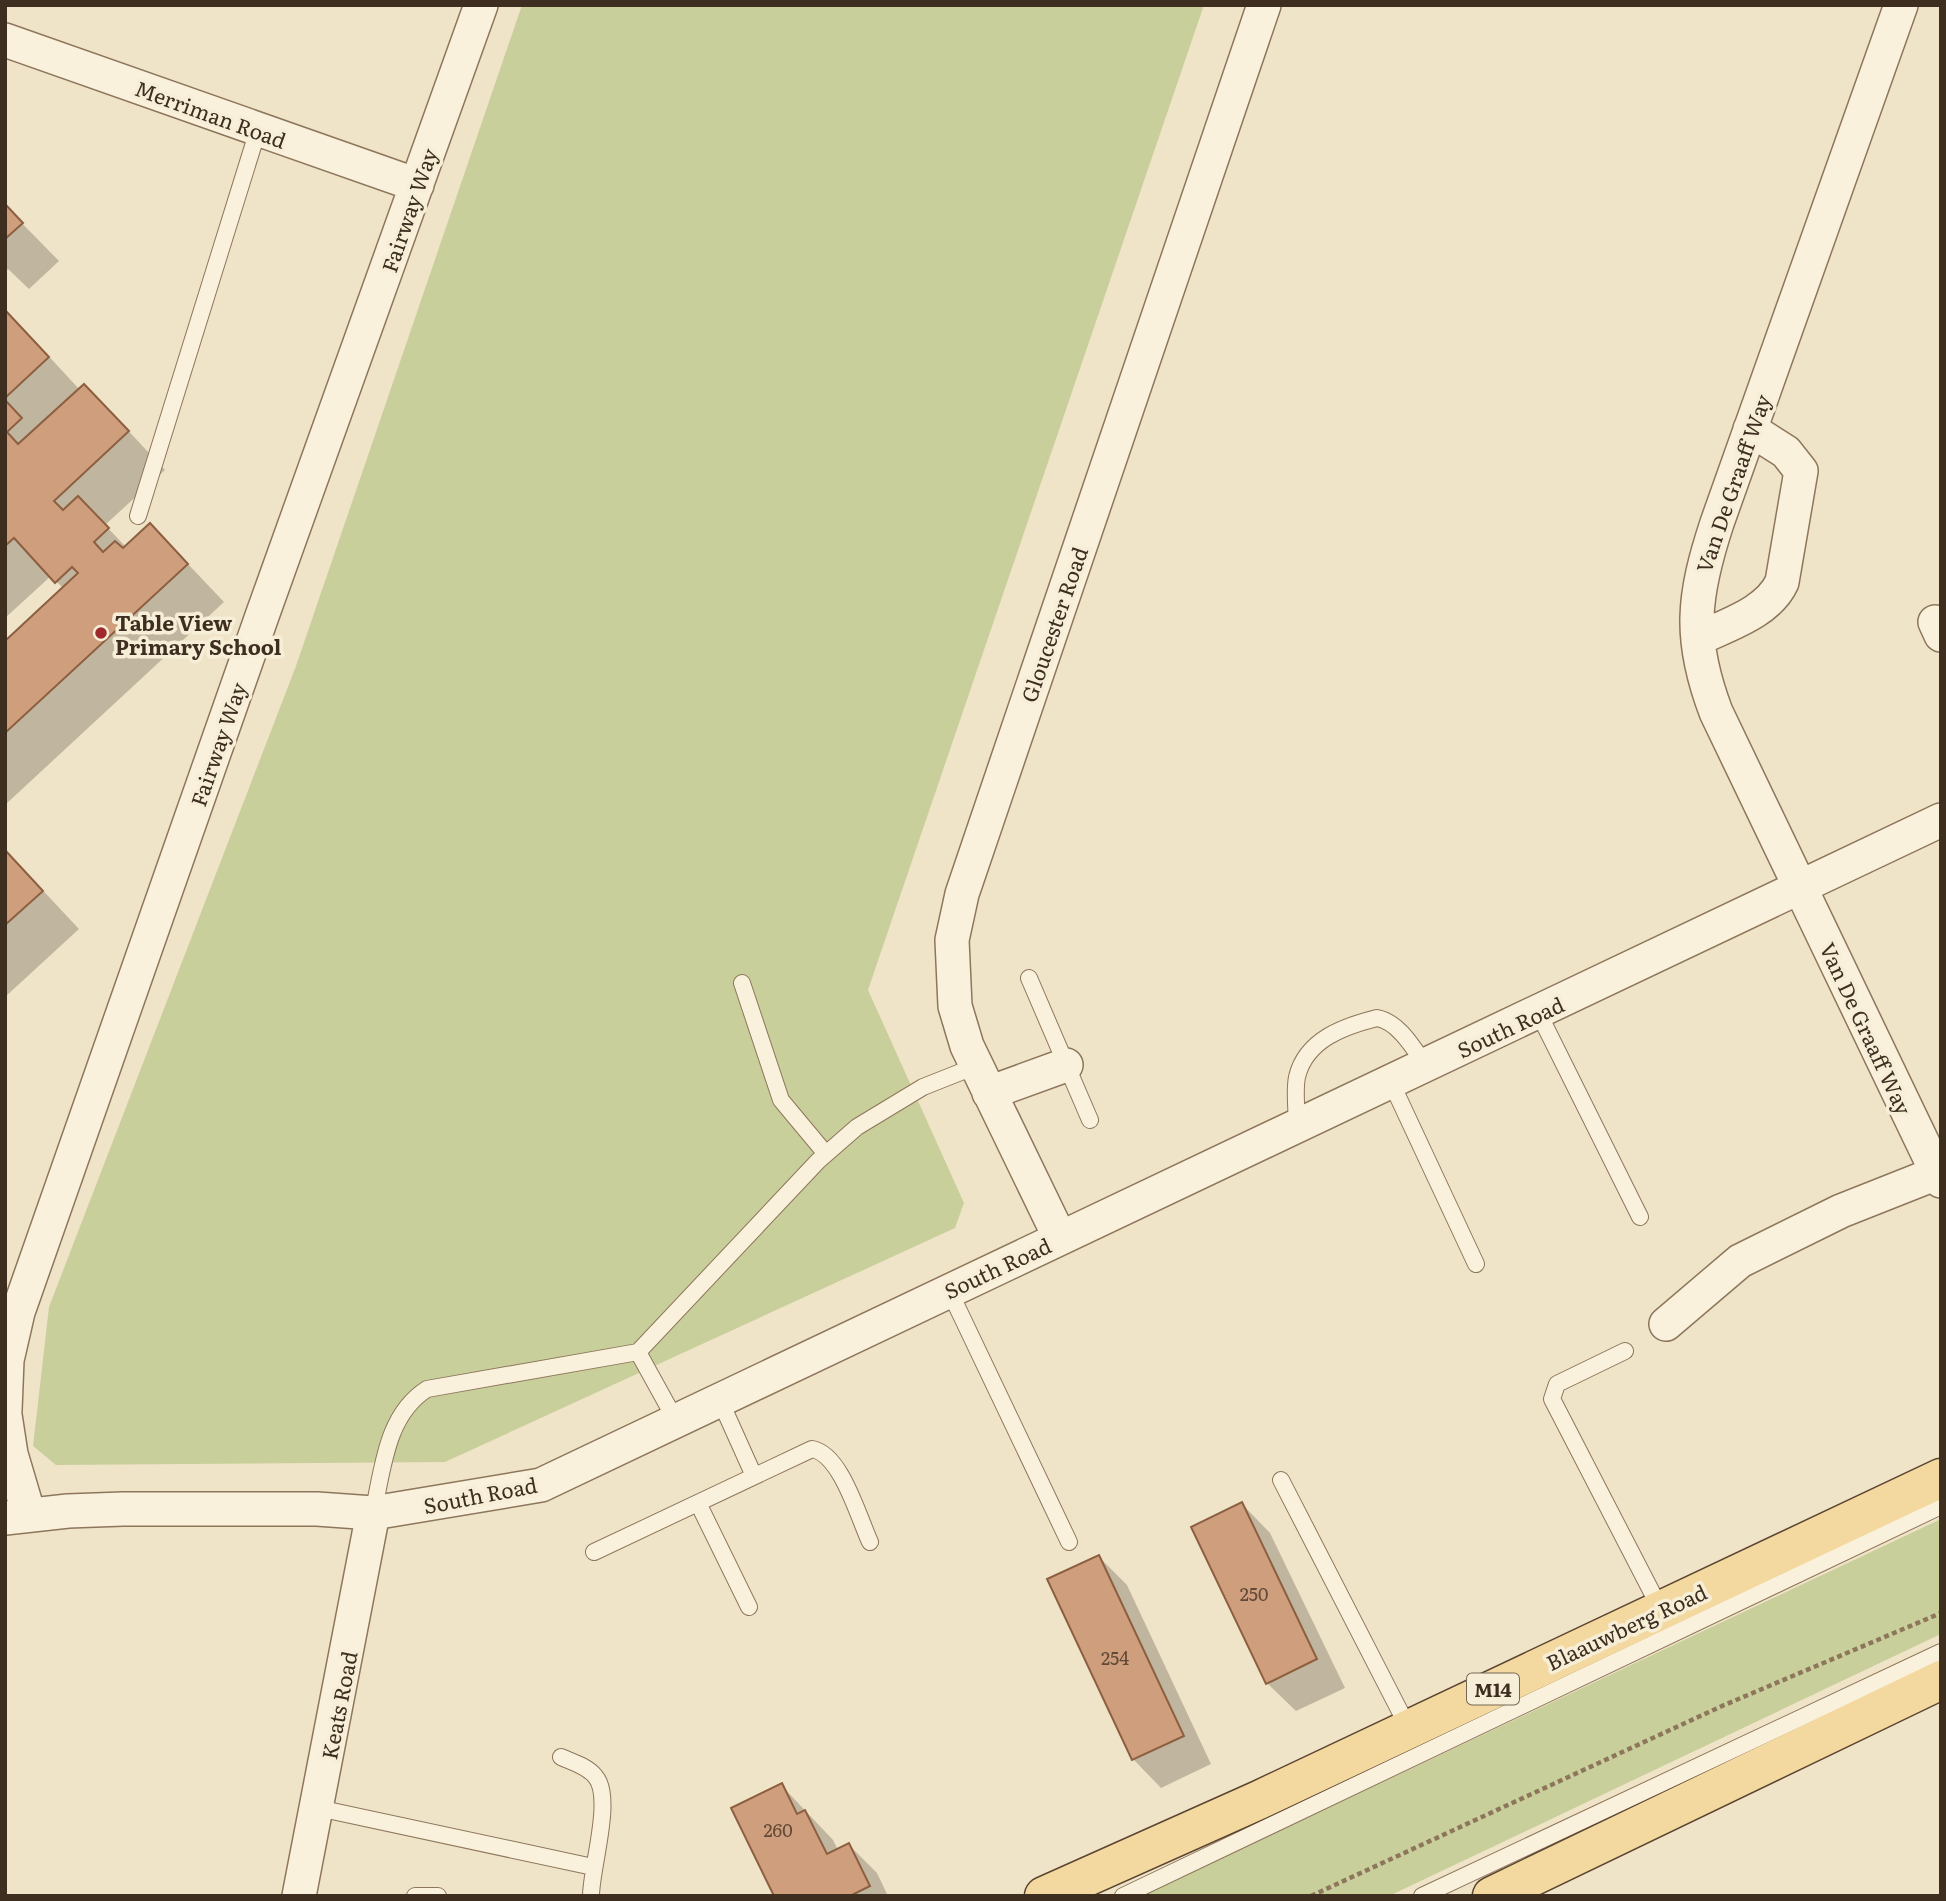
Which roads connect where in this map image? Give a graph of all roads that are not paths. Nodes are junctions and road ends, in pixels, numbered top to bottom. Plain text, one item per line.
1 (481, 5) edge
2 (1264, 5) edge
3 (1901, 5) edge
4 (5, 40) edge
5 (258, 130) junction
6 (417, 185) junction
7 (1750, 429) junction
8 (138, 516) dead end
9 (1698, 639) junction
10 (1941, 820) edge
11 (1801, 888) junction
12 (1029, 978) dead end
13 (742, 983) dead end
14 (1538, 1012) junction
15 (1066, 1065) junction
16 (1426, 1066) junction
17 (983, 1079) junction
18 (1391, 1082) junction
19 (1090, 1120) dead end
20 (1297, 1126) junction
21 (826, 1154) junction
22 (1939, 1177) edge
23 (1640, 1217) dead end
24 (1060, 1238) junction
25 (1476, 1264) dead end
26 (949, 1290) junction
27 (1666, 1324) dead end
28 (1625, 1351) dead end
29 (638, 1352) junction
30 (719, 1398) junction
31 (5, 1410) edge
32 (5, 1415) edge
33 (675, 1419) junction
34 (754, 1476) junction
35 (1941, 1478) edge
36 (1281, 1480) dead end
37 (698, 1503) junction
38 (1941, 1506) edge
39 (373, 1513) junction
40 (17, 1517) edge
41 (870, 1542) dead end
42 (1069, 1542) dead end
43 (594, 1552) dead end
44 (749, 1607) dead end
45 (1661, 1610) junction
46 (1941, 1652) edge
47 (1941, 1680) edge
48 (1409, 1729) junction
49 (561, 1757) dead end
50 (318, 1808) junction
51 (593, 1867) junction
52 (299, 1896) edge
53 (415, 1896) edge
54 (438, 1896) edge
55 (591, 1896) edge
56 (1044, 1896) edge
57 (1124, 1896) edge
58 (1422, 1896) edge
59 (1492, 1896) edge

1 - 6 street, Fairway Way
2 - 17 street, Gloucester Road
3 - 7 street, Van De Graaff Way
4 - 5 street, Merriman Road
5 - 6 street, Merriman Road
5 - 8 lane
6 - 31 street, Fairway Way
7 - 9 street, Van De Graaff Way
7 - 9 street
9 - 11 street, Van De Graaff Way
10 - 11 street, South Road
11 - 14 street, South Road
11 - 22 street, Van De Graaff Way
12 - 15 lane
13 - 21 lane
14 - 16 street, South Road
14 - 23 lane
15 - 17 street
15 - 19 lane
16 - 18 street, South Road
16 - 20 lane
17 - 21 lane
17 - 24 street, Gloucester Road
18 - 20 street, South Road
18 - 25 lane
20 - 24 street, South Road
21 - 29 lane
22 - 27 street
24 - 26 street, South Road
26 - 30 street, South Road
26 - 42 lane
28 - 45 lane
29 - 33 lane
29 - 39 lane
30 - 33 street, South Road
30 - 34 lane
32 - 40 street
33 - 39 street, South Road
34 - 37 lane
34 - 41 lane
35 - 45 main road, Blaauwberg Road / M14
36 - 48 lane
37 - 43 lane
37 - 44 lane
38 - 57 lane
39 - 40 street, South Road
39 - 50 street, Keats Road
45 - 48 main road, Blaauwberg Road / M14
46 - 58 lane
47 - 59 main road
48 - 56 main road, Blaauwberg Road / M14
49 - 51 lane
50 - 51 lane
50 - 52 street, Keats Road
51 - 55 lane
53 - 54 lane

